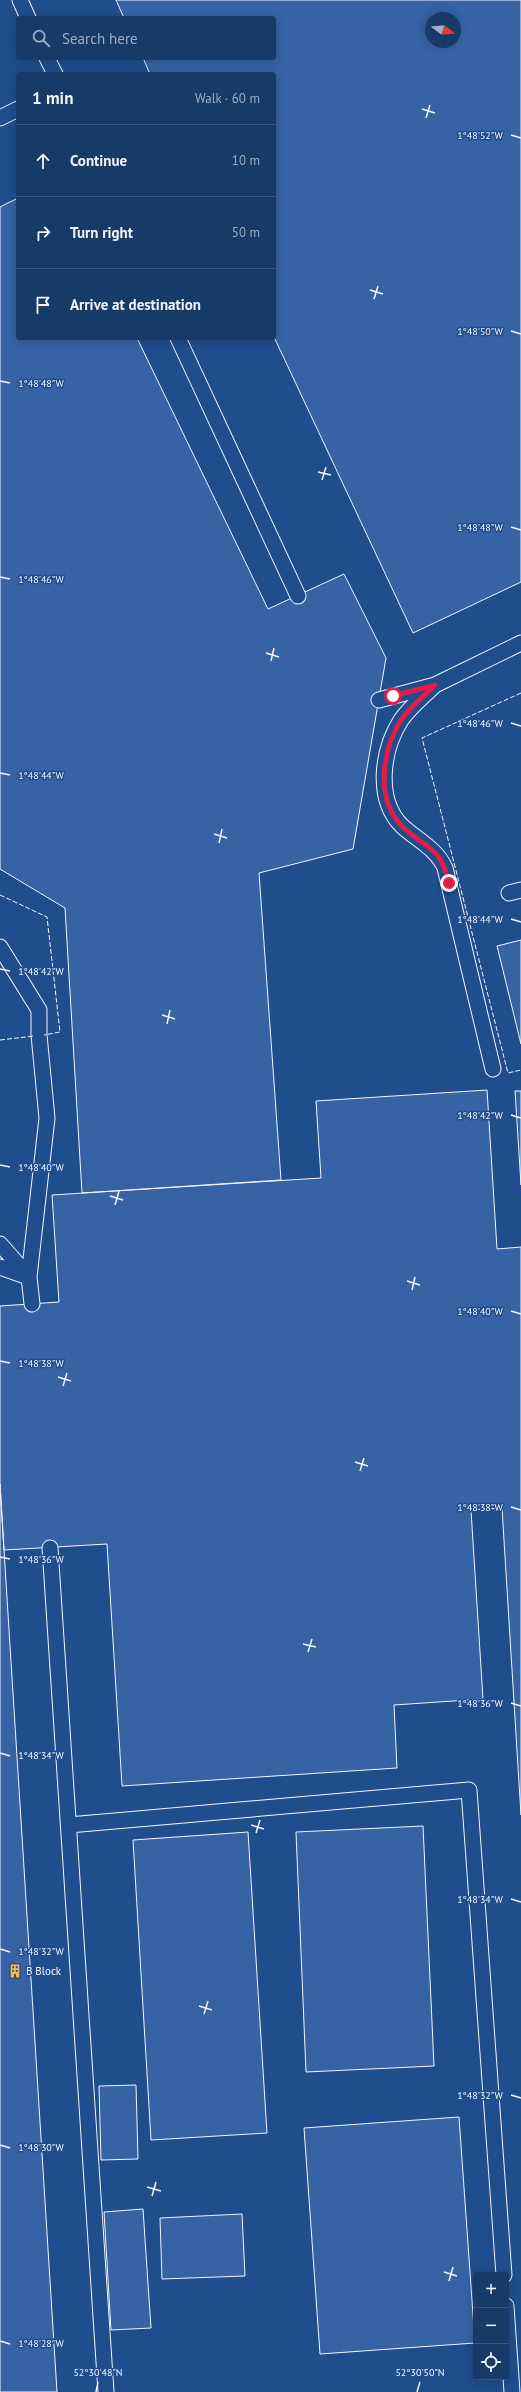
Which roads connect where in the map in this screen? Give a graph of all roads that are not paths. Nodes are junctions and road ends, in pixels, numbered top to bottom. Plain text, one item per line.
1 (20, 0) edge
2 (27, 16) edge
3 (48, 60) edge
4 (53, 72) edge
5 (16, 110) edge
6 (0, 118) edge
7 (179, 340) edge
8 (298, 596) dead end
9 (521, 643) edge
10 (435, 685) junction
11 (379, 700) dead end
12 (0, 947) edge
13 (493, 1069) dead end
14 (0, 1244) edge
15 (0, 1267) edge
16 (29, 1277) junction
17 (32, 1304) dead end
18 (50, 1548) dead end
19 (69, 1825) junction
20 (504, 2272) edge
21 (506, 2308) edge
22 (106, 2392) edge
23 (512, 2392) edge

1 - 2 lane
3 - 4 lane
5 - 6 lane
7 - 8 lane
9 - 10 lane
10 - 11 lane
10 - 13 lane
12 - 16 lane
14 - 16 lane
15 - 16 lane
16 - 17 lane
18 - 19 lane
19 - 20 lane
19 - 22 lane
21 - 23 lane

